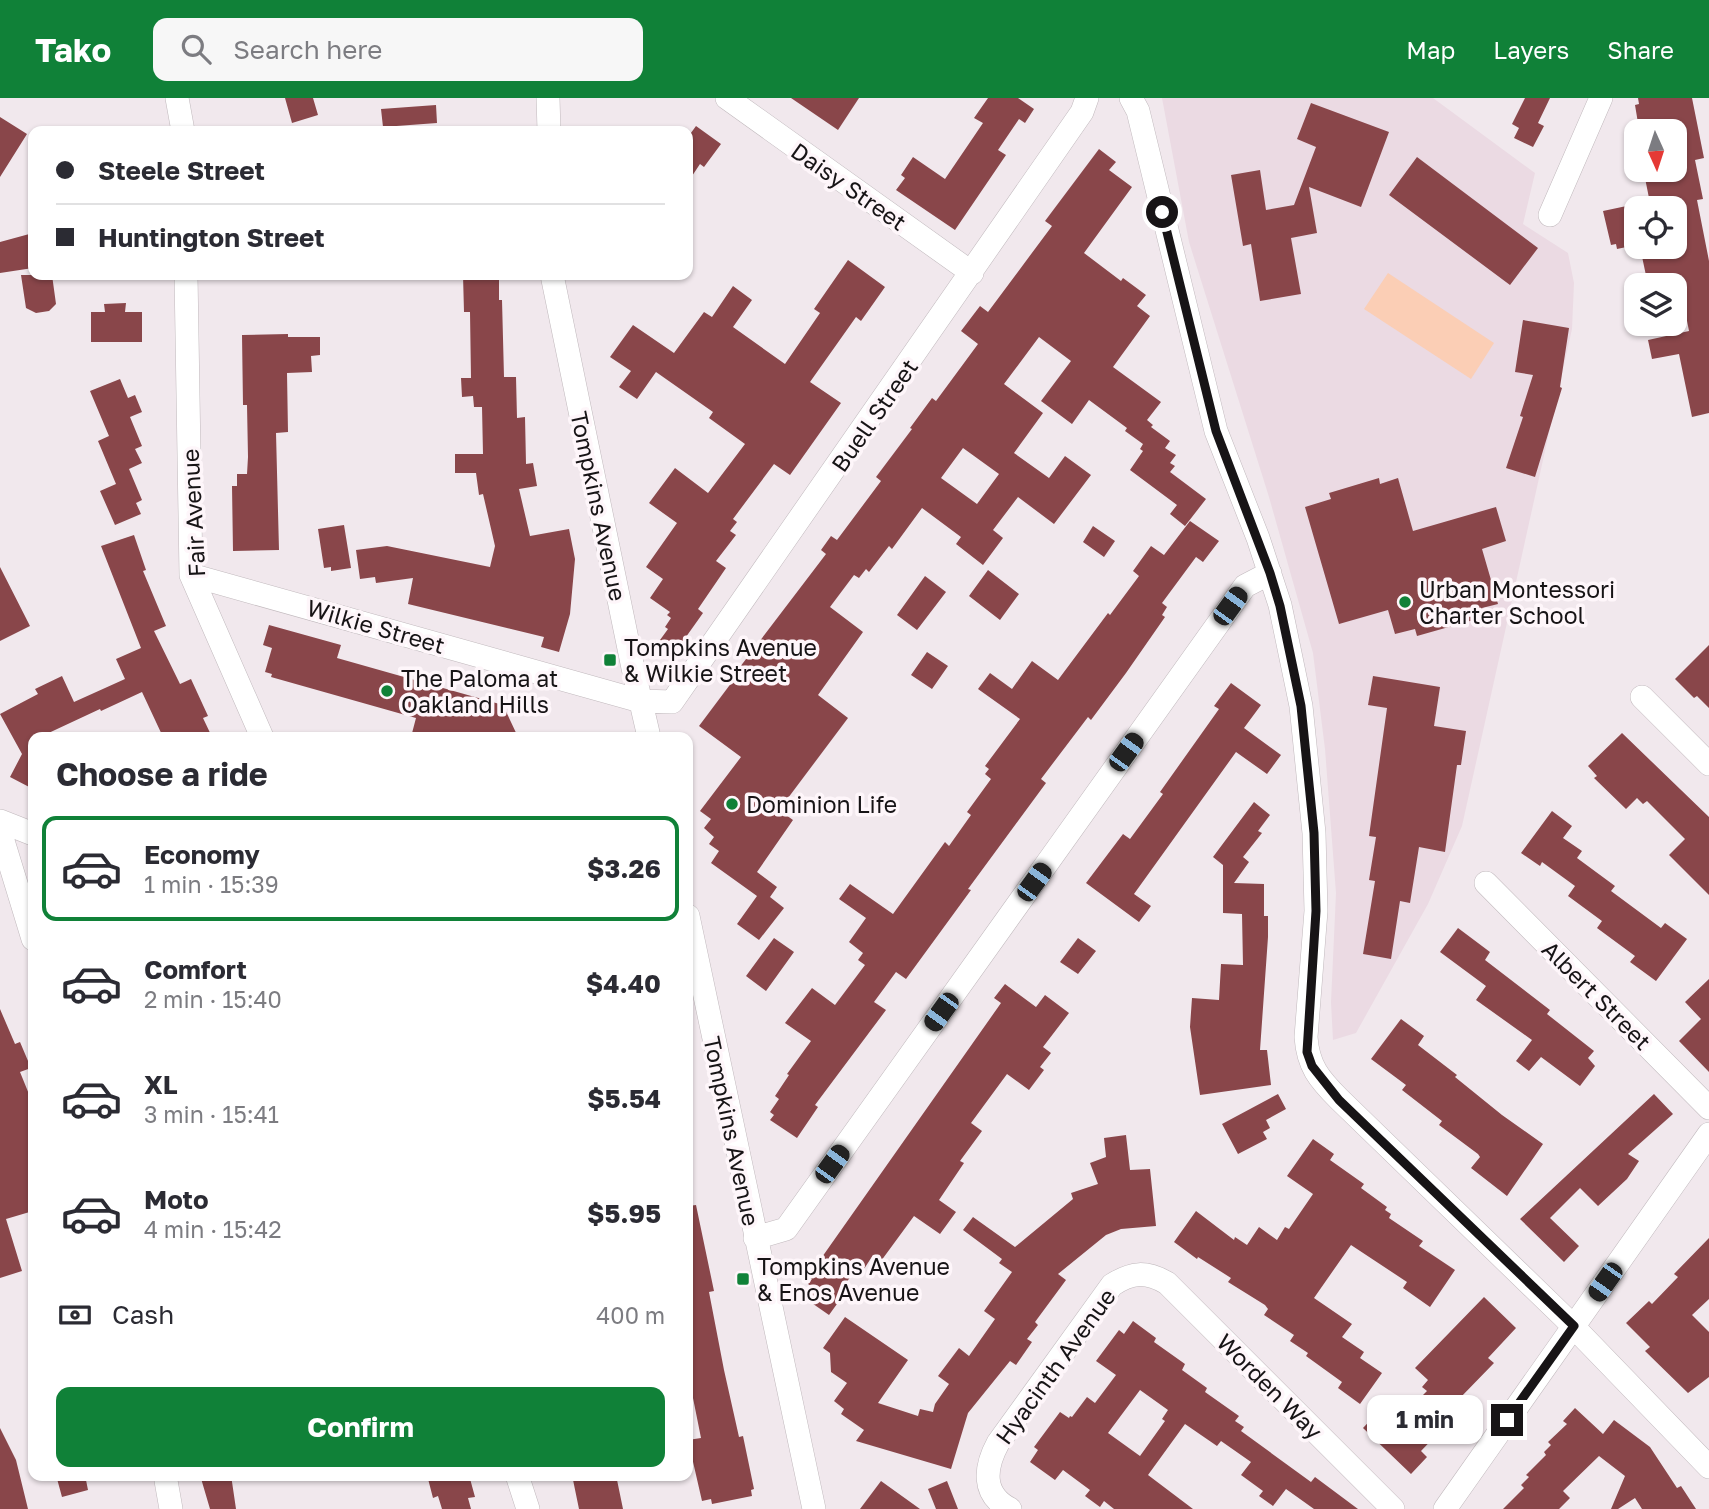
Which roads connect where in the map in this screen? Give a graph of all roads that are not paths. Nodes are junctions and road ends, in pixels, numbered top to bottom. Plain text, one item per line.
1 (177, 98) edge
2 (548, 98) edge
3 (727, 98) edge
4 (1087, 98) edge
5 (1131, 98) edge
6 (1601, 98) edge
7 (182, 126) edge
8 (548, 126) edge
9 (1550, 215) dead end
10 (972, 273) junction
11 (186, 280) edge
12 (553, 280) edge
13 (1270, 573) junction
14 (191, 575) junction
15 (1642, 697) dead end
16 (640, 701) junction
17 (260, 732) edge
18 (648, 732) edge
19 (1709, 764) edge
20 (0, 821) edge
21 (0, 831) edge
22 (28, 832) edge
23 (1486, 883) dead end
24 (28, 923) edge
25 (693, 940) edge
26 (1709, 1108) edge
27 (1709, 1134) edge
28 (755, 1238) junction
29 (1141, 1273) joint
30 (1574, 1326) junction
31 (1709, 1467) edge
32 (166, 1481) edge
33 (519, 1481) edge
34 (171, 1509) edge
35 (528, 1509) edge
36 (814, 1509) edge
37 (1010, 1509) edge
38 (1394, 1509) edge
39 (1445, 1509) edge

1 - 7 street
2 - 8 street
3 - 10 street, Daisy Street
4 - 10 street, Buell Street
5 - 13 street
6 - 9 street
10 - 16 street, Buell Street
11 - 14 street, Fair Avenue
12 - 16 street, Tompkins Avenue
13 - 28 street
13 - 30 street
14 - 16 street, Wilkie Street
14 - 17 street, Fair Avenue
15 - 19 street
16 - 18 street, Tompkins Avenue
20 - 22 street
21 - 24 street
23 - 26 street, Albert Street
25 - 28 street, Tompkins Avenue
27 - 30 street
28 - 36 street, Tompkins Avenue
29 - 37 street, Hyacinth Avenue
29 - 38 street, Worden Way
30 - 31 street
30 - 39 street
32 - 34 street
33 - 35 street

